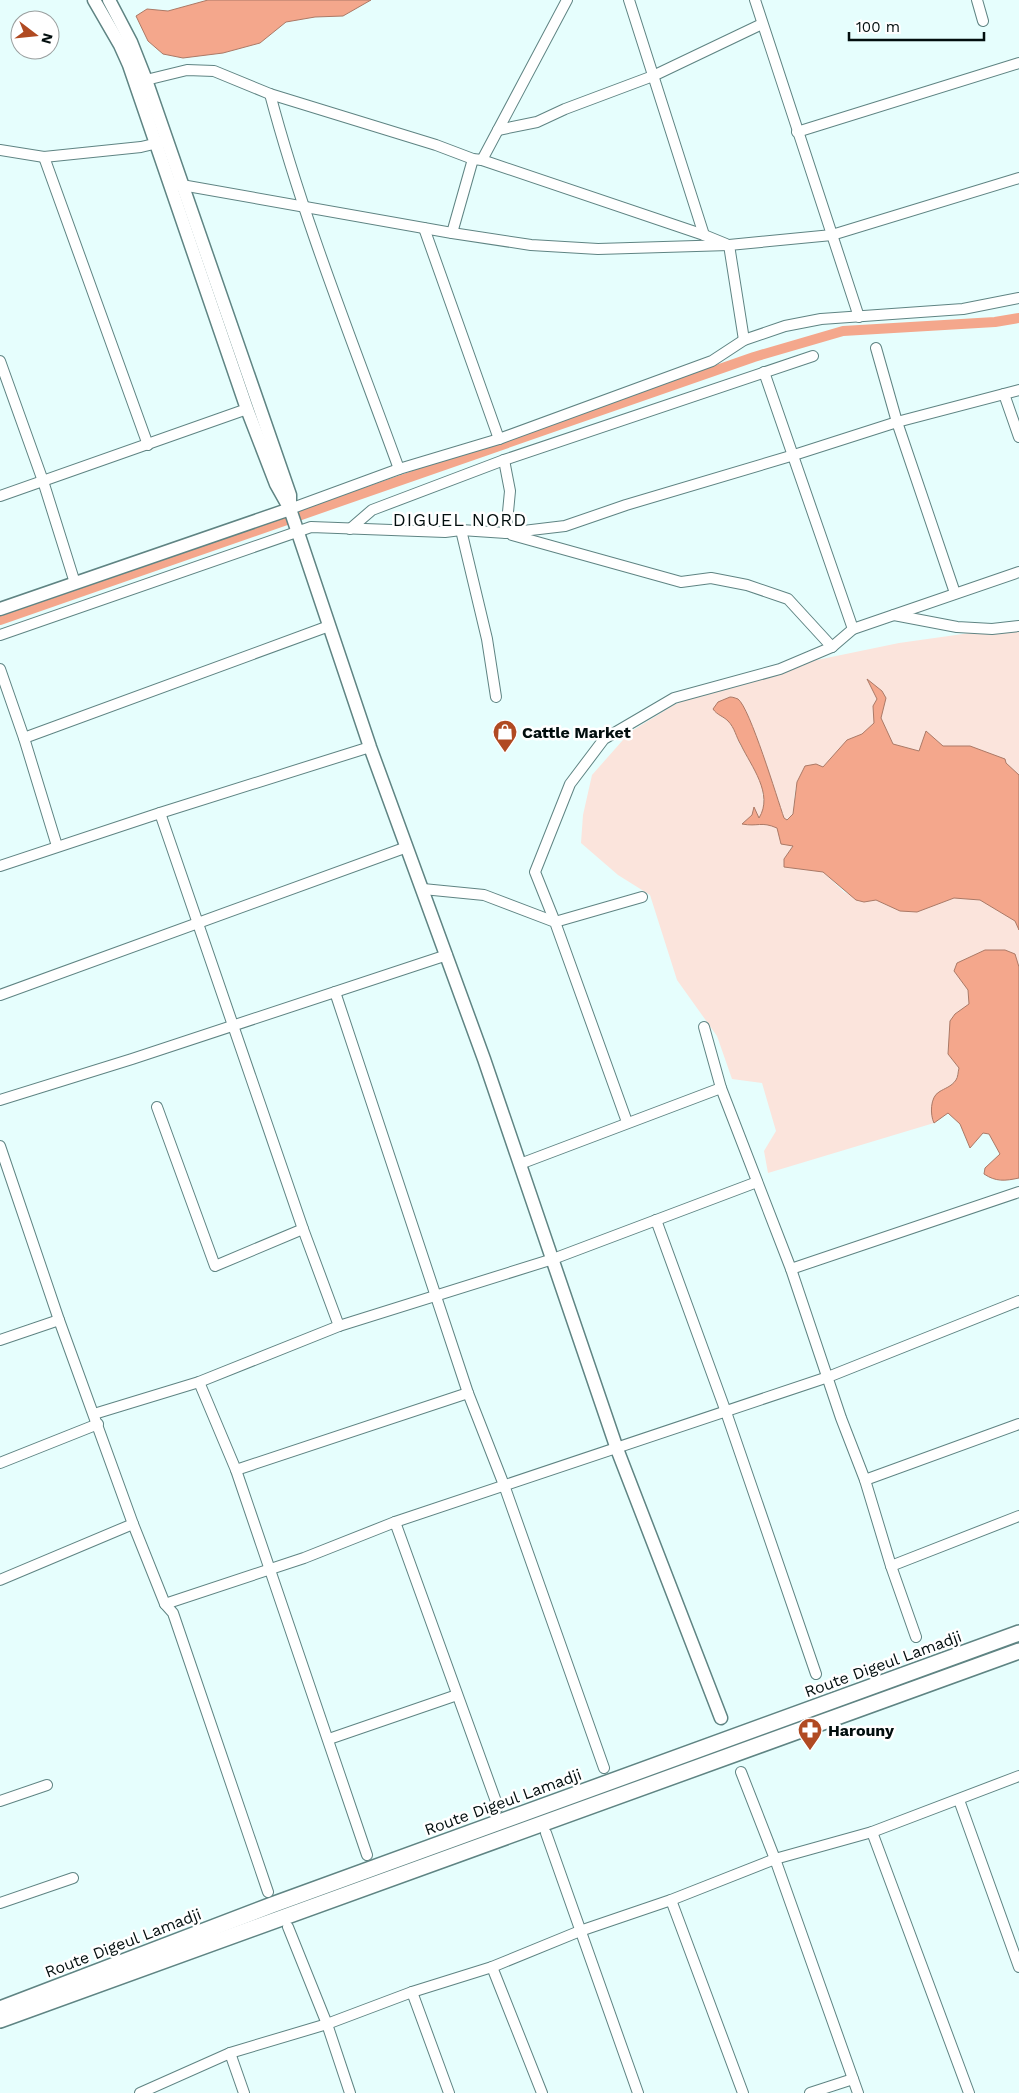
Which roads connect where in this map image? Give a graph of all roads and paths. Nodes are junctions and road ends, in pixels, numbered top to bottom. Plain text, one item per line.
1 (567, 0) edge
2 (629, 0) edge
3 (755, 0) edge
4 (977, 0) edge
5 (104, 4) edge
6 (983, 21) dead end
7 (762, 24) junction
8 (134, 63) junction
9 (1019, 63) edge
10 (653, 76) junction
11 (146, 80) junction
12 (270, 94) junction
13 (498, 130) junction
14 (798, 132) junction
15 (162, 142) junction
16 (0, 150) edge
17 (44, 158) junction
18 (477, 159) junction
19 (1019, 178) edge
20 (176, 183) junction
21 (303, 206) junction
22 (424, 228) junction
23 (452, 234) junction
24 (704, 234) junction
25 (832, 235) junction
26 (729, 245) junction
27 (1019, 298) edge
28 (859, 317) junction
29 (744, 340) junction
30 (876, 348) dead end
31 (813, 356) dead end
32 (0, 361) edge
33 (764, 372) junction
34 (3, 378) edge
35 (1019, 390) edge
36 (1004, 394) junction
37 (247, 409) junction
38 (897, 422) junction
39 (1019, 437) edge
40 (499, 439) junction
41 (148, 445) junction
42 (794, 456) junction
43 (504, 460) junction
44 (400, 469) junction
45 (43, 481) junction
46 (0, 496) edge
47 (294, 520) junction
48 (350, 529) junction
49 (461, 530) junction
50 (506, 534) junction
51 (1019, 572) edge
52 (75, 583) junction
53 (955, 593) junction
54 (0, 609) edge
55 (894, 615) junction
56 (329, 626) junction
57 (1019, 626) edge
58 (853, 630) junction
59 (0, 635) edge
60 (832, 647) junction
61 (0, 669) edge
62 (496, 698) dead end
63 (24, 738) junction
64 (370, 747) junction
65 (160, 813) junction
66 (57, 846) junction
67 (407, 847) junction
68 (0, 866) edge
69 (423, 889) junction
70 (642, 897) dead end
71 (555, 922) junction
72 (197, 923) junction
73 (447, 955) junction
74 (335, 992) junction
75 (0, 995) edge
76 (232, 1025) junction
77 (704, 1027) dead end
78 (721, 1088) junction
79 (0, 1100) edge
80 (157, 1107) dead end
81 (627, 1122) junction
82 (0, 1146) edge
83 (520, 1164) junction
84 (757, 1182) junction
85 (1019, 1192) edge
86 (656, 1220) junction
87 (303, 1229) junction
88 (553, 1259) junction
89 (791, 1269) junction
90 (434, 1295) junction
91 (1019, 1301) edge
92 (59, 1320) junction
93 (339, 1326) junction
94 (0, 1340) edge
95 (828, 1377) junction
96 (199, 1382) junction
97 (468, 1393) junction
98 (726, 1412) junction
99 (96, 1419) junction
100 (1019, 1424) edge
101 (617, 1449) junction
102 (0, 1463) edge
103 (236, 1470) junction
104 (865, 1480) junction
105 (504, 1486) junction
106 (1019, 1516) edge
107 (395, 1522) junction
108 (133, 1524) junction
109 (891, 1566) junction
110 (270, 1570) junction
111 (0, 1580) edge
112 (164, 1604) junction
113 (1019, 1633) edge
114 (916, 1637) dead end
115 (1019, 1651) edge
116 (816, 1674) dead end
117 (457, 1695) junction
118 (721, 1718) dead end
119 (329, 1739) junction
120 (604, 1768) dead end
121 (741, 1772) dead end
122 (1019, 1776) edge
123 (47, 1785) dead end
124 (959, 1800) junction
125 (0, 1801) edge
126 (498, 1807) dead end
127 (872, 1832) junction
128 (546, 1834) dead end
129 (367, 1855) dead end
130 (775, 1859) junction
131 (72, 1878) dead end
132 (268, 1892) dead end
133 (671, 1900) junction
134 (0, 1903) edge
135 (288, 1927) dead end
136 (580, 1930) junction
137 (492, 1967) junction
138 (1019, 1967) edge
139 (412, 1992) junction
140 (1, 2015) edge
141 (327, 2024) junction
142 (230, 2053) junction
143 (853, 2079) junction
144 (140, 2093) edge
145 (244, 2093) edge
146 (350, 2093) edge
147 (449, 2093) edge
148 (542, 2093) edge
149 (638, 2093) edge
150 (743, 2093) edge
151 (810, 2093) edge
152 (858, 2093) edge
153 (969, 2093) edge

1 - 13 street
2 - 10 street
3 - 7 street
4 - 6 street
5 - 8 street
7 - 10 street
7 - 14 street
8 - 11 street
8 - 15 street
9 - 14 street
10 - 13 street
10 - 24 street
11 - 12 street
11 - 15 street
12 - 18 street
12 - 21 street
13 - 18 street
14 - 25 street
15 - 17 street
15 - 20 street
16 - 17 street
17 - 41 street
18 - 23 street
18 - 24 street
19 - 25 street
20 - 21 street
20 - 37 street
20 - 47 street
21 - 22 street
21 - 44 street
22 - 23 street
22 - 40 street
23 - 26 street
24 - 26 street
25 - 26 street
25 - 28 street
26 - 29 street
27 - 28 street
28 - 29 street
29 - 40 street
30 - 38 street
31 - 33 street
32 - 34 street
33 - 42 street
33 - 43 street
34 - 45 street
35 - 36 street
36 - 38 street
36 - 39 street
37 - 41 street
37 - 47 street
38 - 42 street
38 - 53 street
40 - 44 street
41 - 45 street
42 - 50 street
42 - 58 street
43 - 48 street
43 - 50 street
44 - 47 street
45 - 46 street
45 - 52 street
47 - 48 street
47 - 52 street
47 - 56 street
47 - 59 street
48 - 49 street
49 - 50 street
49 - 62 street
50 - 60 street
51 - 53 street
52 - 54 street
53 - 55 street
55 - 57 street
55 - 58 street
56 - 63 street
56 - 64 street
58 - 60 street
60 - 71 street
61 - 63 street
63 - 66 street
64 - 65 street
64 - 67 street
65 - 66 street
65 - 72 street
66 - 68 street
67 - 69 street
67 - 72 street
69 - 71 street
69 - 73 street
70 - 71 street
71 - 81 street
72 - 75 street
72 - 76 street
73 - 74 street
73 - 83 street
74 - 76 street
74 - 90 street
76 - 79 street
76 - 87 street
77 - 78 street
78 - 81 street
78 - 84 street
80 - 87 street
81 - 83 street
82 - 92 street
83 - 88 street
84 - 86 street
84 - 89 street
85 - 89 street
86 - 88 street
86 - 98 street
87 - 93 street
88 - 90 street
88 - 101 street
89 - 95 street
90 - 93 street
90 - 97 street
91 - 95 street
92 - 94 street
92 - 99 street
93 - 96 street
95 - 98 street
95 - 104 street
96 - 99 street
96 - 103 street
97 - 103 street
97 - 105 street
98 - 101 street
98 - 116 street
99 - 102 street
99 - 108 street
100 - 104 street
101 - 105 street
101 - 118 street
103 - 110 street
104 - 109 street
105 - 107 street
105 - 120 street
106 - 109 street
107 - 110 street
107 - 117 street
108 - 111 street
108 - 112 street
109 - 114 street
110 - 112 street
110 - 119 street
112 - 132 street
113 - 140 main road, Route Digeul Lamadji
115 - 140 main road
117 - 119 street
117 - 126 street
119 - 129 street
121 - 130 street
122 - 124 street
123 - 125 street
124 - 127 street
124 - 138 street
127 - 130 street
127 - 153 street
128 - 136 street
130 - 133 street
130 - 143 street
131 - 134 street
133 - 136 street
133 - 150 street
135 - 141 street
136 - 137 street
136 - 149 street
137 - 139 street
137 - 148 street
139 - 141 street
139 - 147 street
141 - 142 street
141 - 146 street
142 - 144 street
142 - 145 street
143 - 151 street
143 - 152 street

